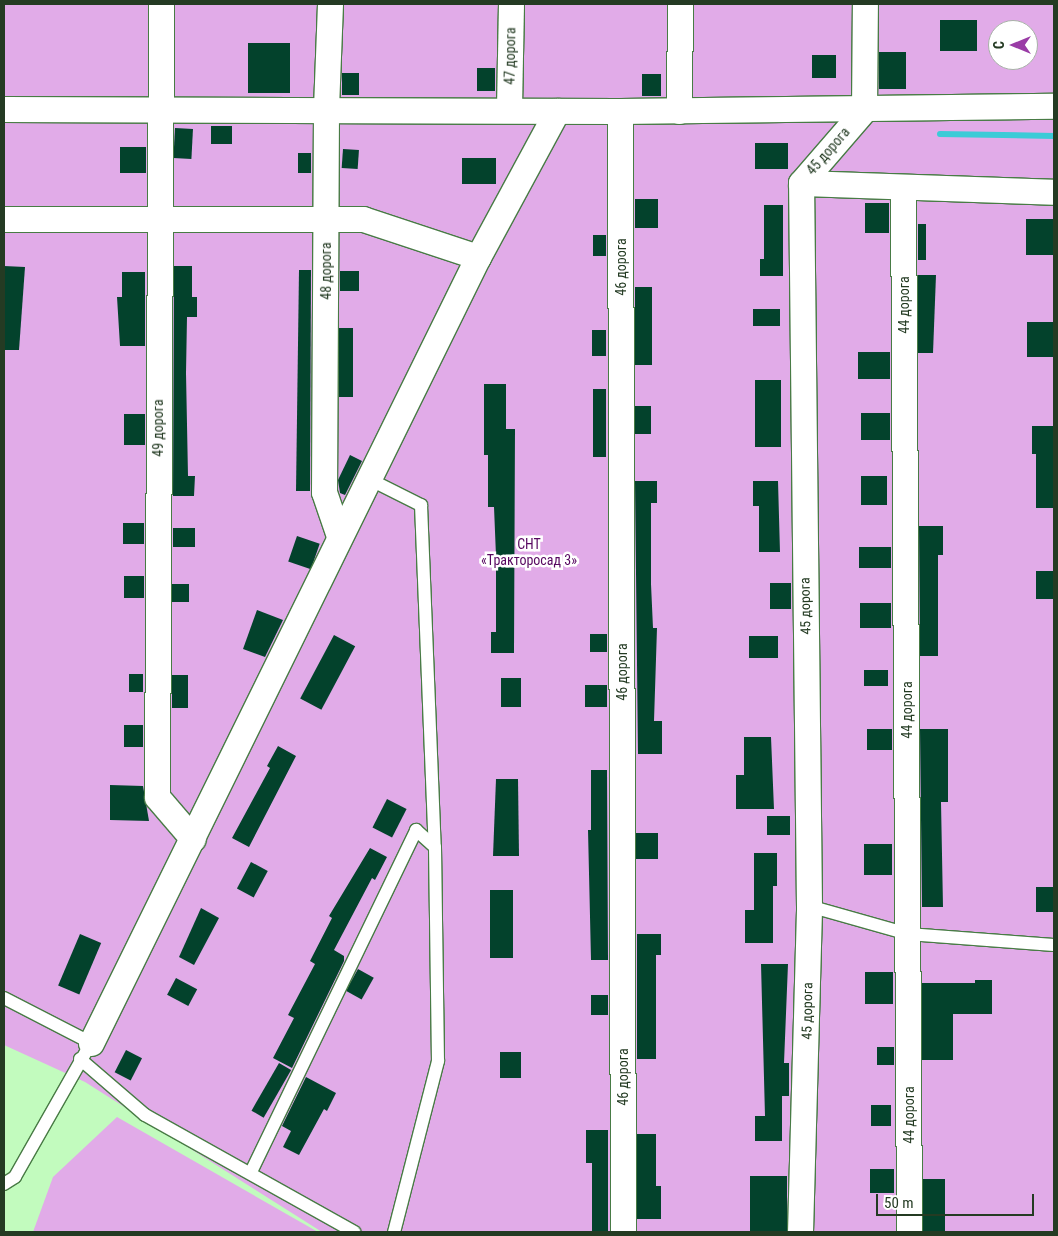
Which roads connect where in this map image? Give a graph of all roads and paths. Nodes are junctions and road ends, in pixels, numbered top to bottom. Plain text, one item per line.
1 (161, 4) edge
2 (330, 4) edge
3 (511, 4) edge
4 (680, 4) edge
5 (865, 4) edge
6 (1054, 106) edge
7 (509, 108) junction
8 (4, 109) edge
9 (158, 110) junction
10 (326, 110) junction
11 (864, 110) junction
12 (557, 111) junction
13 (620, 111) junction
14 (678, 111) junction
15 (801, 183) junction
16 (903, 187) junction
17 (1054, 192) edge
18 (4, 219) edge
19 (158, 220) junction
20 (326, 220) junction
21 (478, 257) junction
22 (371, 480) junction
23 (339, 536) junction
24 (193, 839) junction
25 (435, 847) junction
26 (808, 906) junction
27 (908, 934) junction
28 (1054, 945) edge
29 (4, 998) edge
30 (86, 1051) junction
31 (251, 1172) junction
32 (4, 1184) edge
33 (354, 1232) edge
34 (394, 1232) edge
35 (624, 1232) edge
36 (800, 1232) edge
37 (909, 1232) edge

1 - 9 street, 49 дорога
2 - 10 street, 48 дорога
3 - 7 street, 47 дорога
4 - 14 street
5 - 11 street
6 - 11 street
7 - 10 street
7 - 12 street
8 - 9 street
9 - 10 street
9 - 19 street, 49 дорога
10 - 20 street, 48 дорога
11 - 14 street
11 - 15 street, 45 дорога
12 - 13 street
12 - 21 street
13 - 14 street
13 - 35 street, 46 дорога
15 - 16 street
15 - 26 street, 45 дорога
16 - 17 street
16 - 27 street, 44 дорога
18 - 19 street
19 - 20 street
19 - 24 street, 49 дорога
20 - 21 street
20 - 23 street, 48 дорога
21 - 22 street
22 - 23 street
22 - 25 lane
23 - 24 street
24 - 30 street
25 - 31 lane
25 - 34 lane
26 - 27 lane
26 - 36 street, 45 дорога
27 - 28 lane
27 - 37 street, 44 дорога
29 - 30 lane
30 - 31 lane
30 - 32 lane
31 - 33 lane

